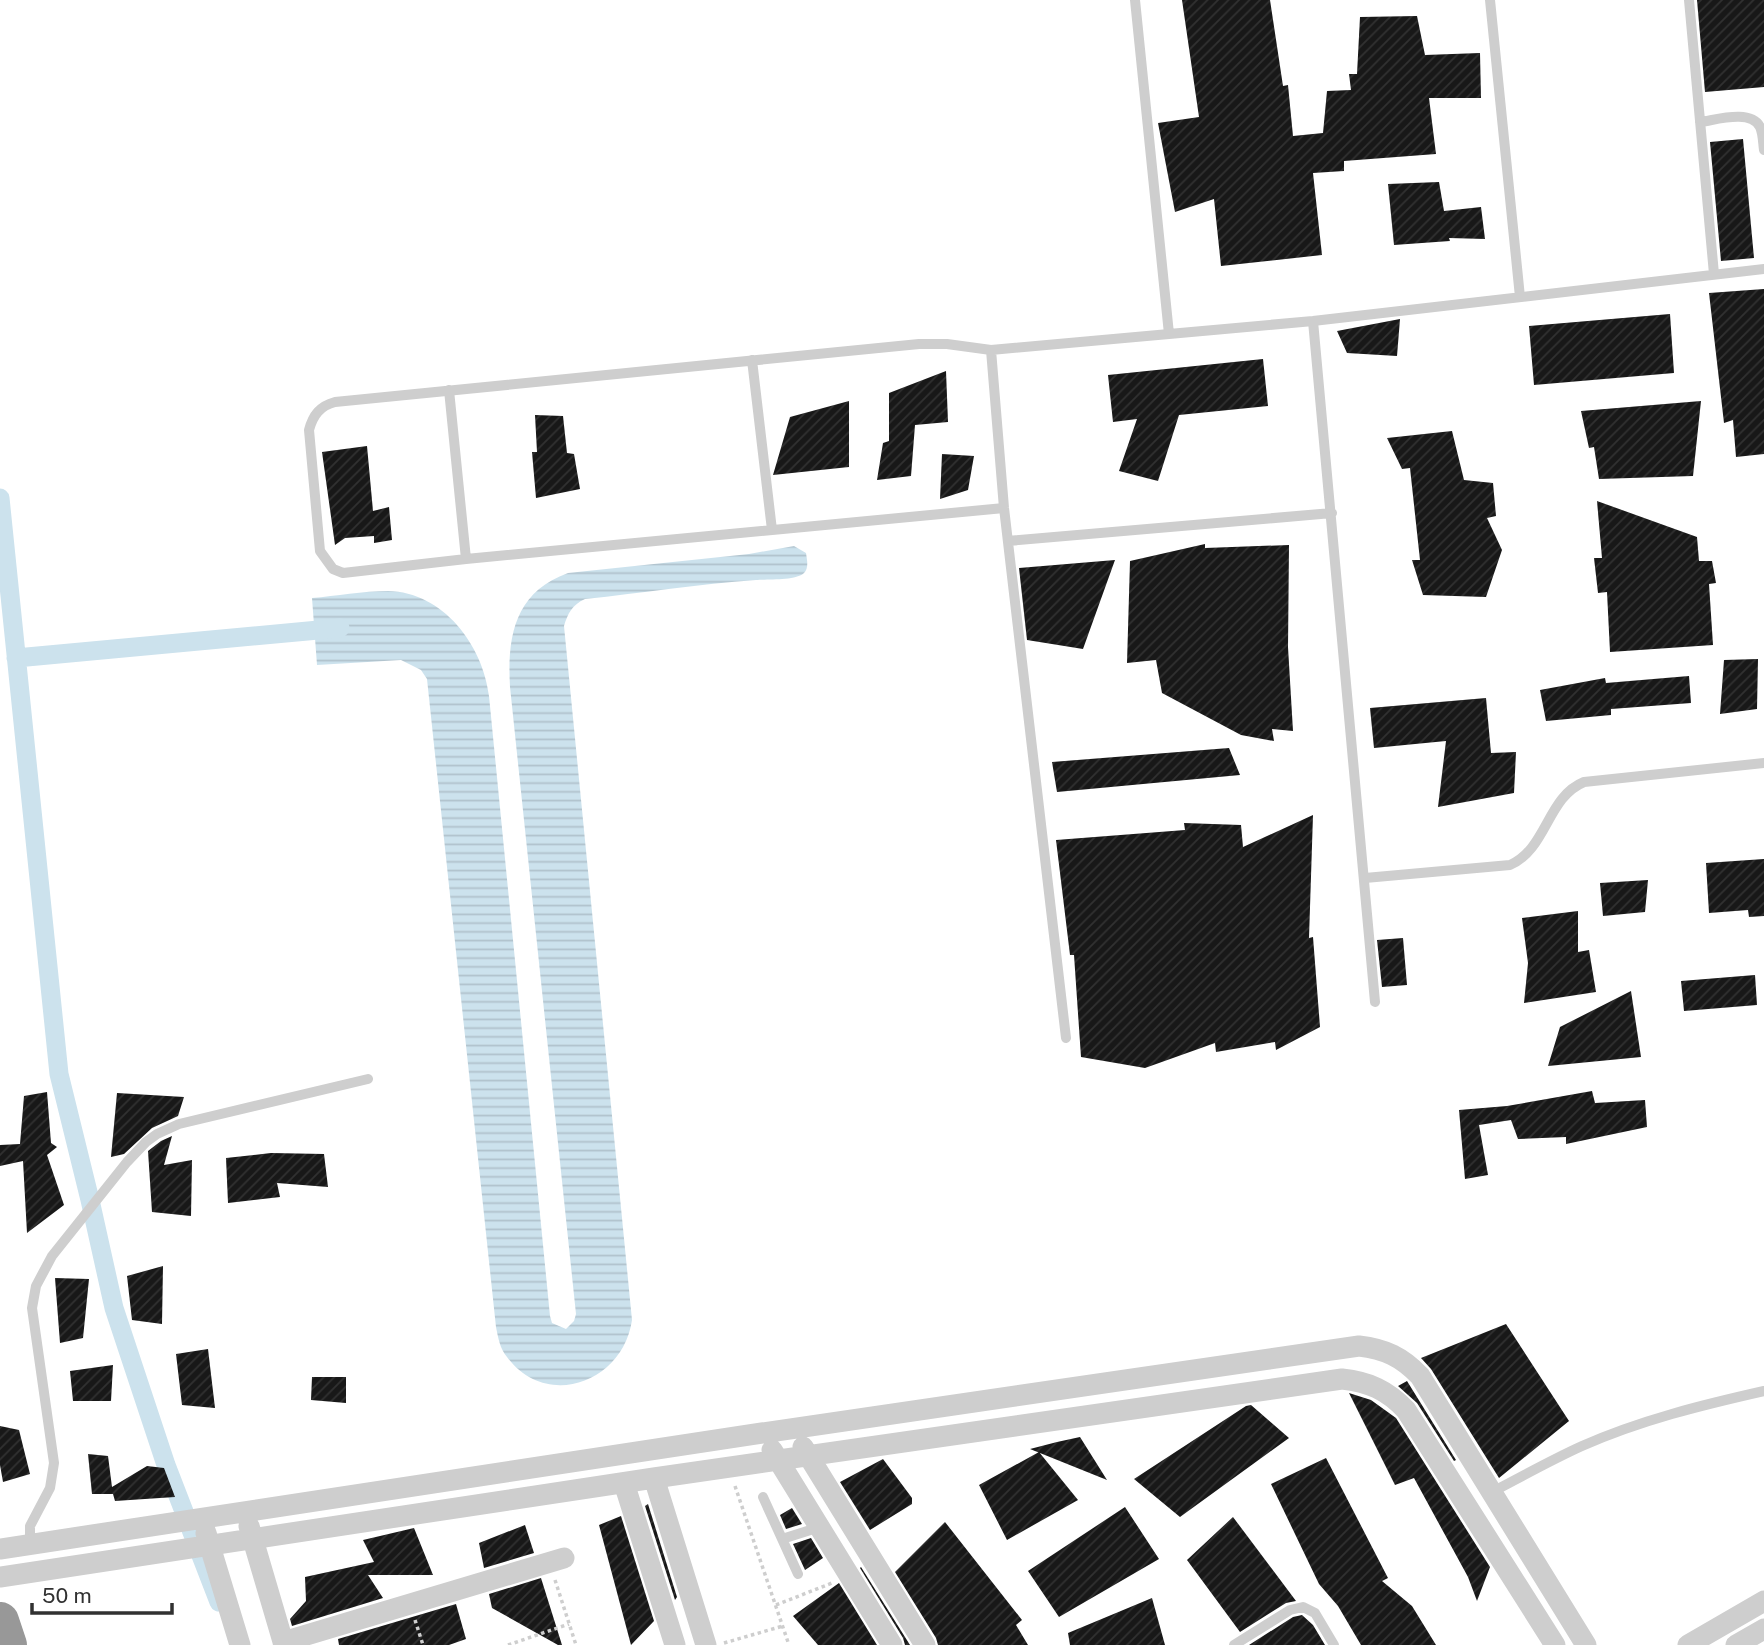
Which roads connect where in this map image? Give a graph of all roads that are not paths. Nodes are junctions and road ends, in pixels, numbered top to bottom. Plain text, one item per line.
1 (1135, 0) edge
2 (1490, 0) edge
3 (1689, 0) edge
4 (1700, 122) junction
5 (1764, 150) edge
6 (1764, 269) edge
7 (1714, 274) junction
8 (1520, 297) junction
9 (1313, 321) junction
10 (1169, 334) junction
11 (991, 350) junction
12 (752, 360) junction
13 (449, 390) junction
14 (1004, 508) junction
15 (1332, 513) junction
16 (772, 530) junction
17 (1008, 541) junction
18 (466, 559) junction
19 (1764, 763) edge
20 (1365, 878) junction
21 (1375, 1002) dead end
22 (1066, 1038) dead end
23 (368, 1079) dead end
24 (1764, 1391) edge
25 (792, 1429) junction
26 (762, 1433) junction
27 (808, 1455) junction
28 (779, 1460) junction
29 (654, 1478) junction
30 (624, 1483) junction
31 (1490, 1493) junction
32 (763, 1496) dead end
33 (246, 1513) junction
34 (202, 1518) junction
35 (820, 1527) junction
36 (253, 1539) junction
37 (782, 1539) junction
38 (30, 1544) junction
39 (210, 1545) junction
40 (0, 1549) edge
41 (557, 1560) road end
42 (798, 1574) dead end
43 (0, 1577) edge
44 (1764, 1601) edge
45 (0, 1621) edge
46 (1764, 1629) edge
47 (284, 1644) edge
48 (8, 1645) edge
49 (240, 1645) edge
50 (675, 1645) edge
51 (706, 1645) edge
52 (892, 1645) edge
53 (925, 1645) edge
54 (1234, 1645) edge
55 (1334, 1645) edge
56 (1555, 1645) edge
57 (1586, 1645) edge
58 (1688, 1645) edge
59 (1736, 1645) edge

1 - 10 lane
2 - 8 lane
3 - 4 lane
4 - 5 lane
4 - 7 lane
6 - 7 lane
7 - 8 lane
8 - 9 lane
9 - 10 lane
9 - 15 lane
10 - 11 lane
11 - 12 lane
11 - 14 lane
12 - 13 lane
12 - 16 lane
13 - 18 lane
13 - 18 lane
14 - 16 lane
14 - 17 lane
15 - 17 lane
15 - 20 lane
16 - 18 lane
17 - 22 lane
19 - 20 lane
20 - 21 lane
23 - 38 lane
24 - 31 lane
25 - 26 street
25 - 27 street
25 - 31 street
26 - 28 street
26 - 33 street
27 - 28 street
27 - 53 street
27 - 56 street
28 - 29 street
28 - 35 street
29 - 30 street
29 - 51 street
30 - 36 street
30 - 50 street
31 - 57 street
32 - 37 lane
33 - 34 street
33 - 36 street
34 - 38 street
34 - 39 street
35 - 37 lane
35 - 52 street
36 - 39 street
36 - 47 street
37 - 42 lane
38 - 40 street
39 - 43 street
39 - 49 street
41 - 47 street
44 - 58 street
45 - 48 highway
46 - 59 street
54 - 55 lane

